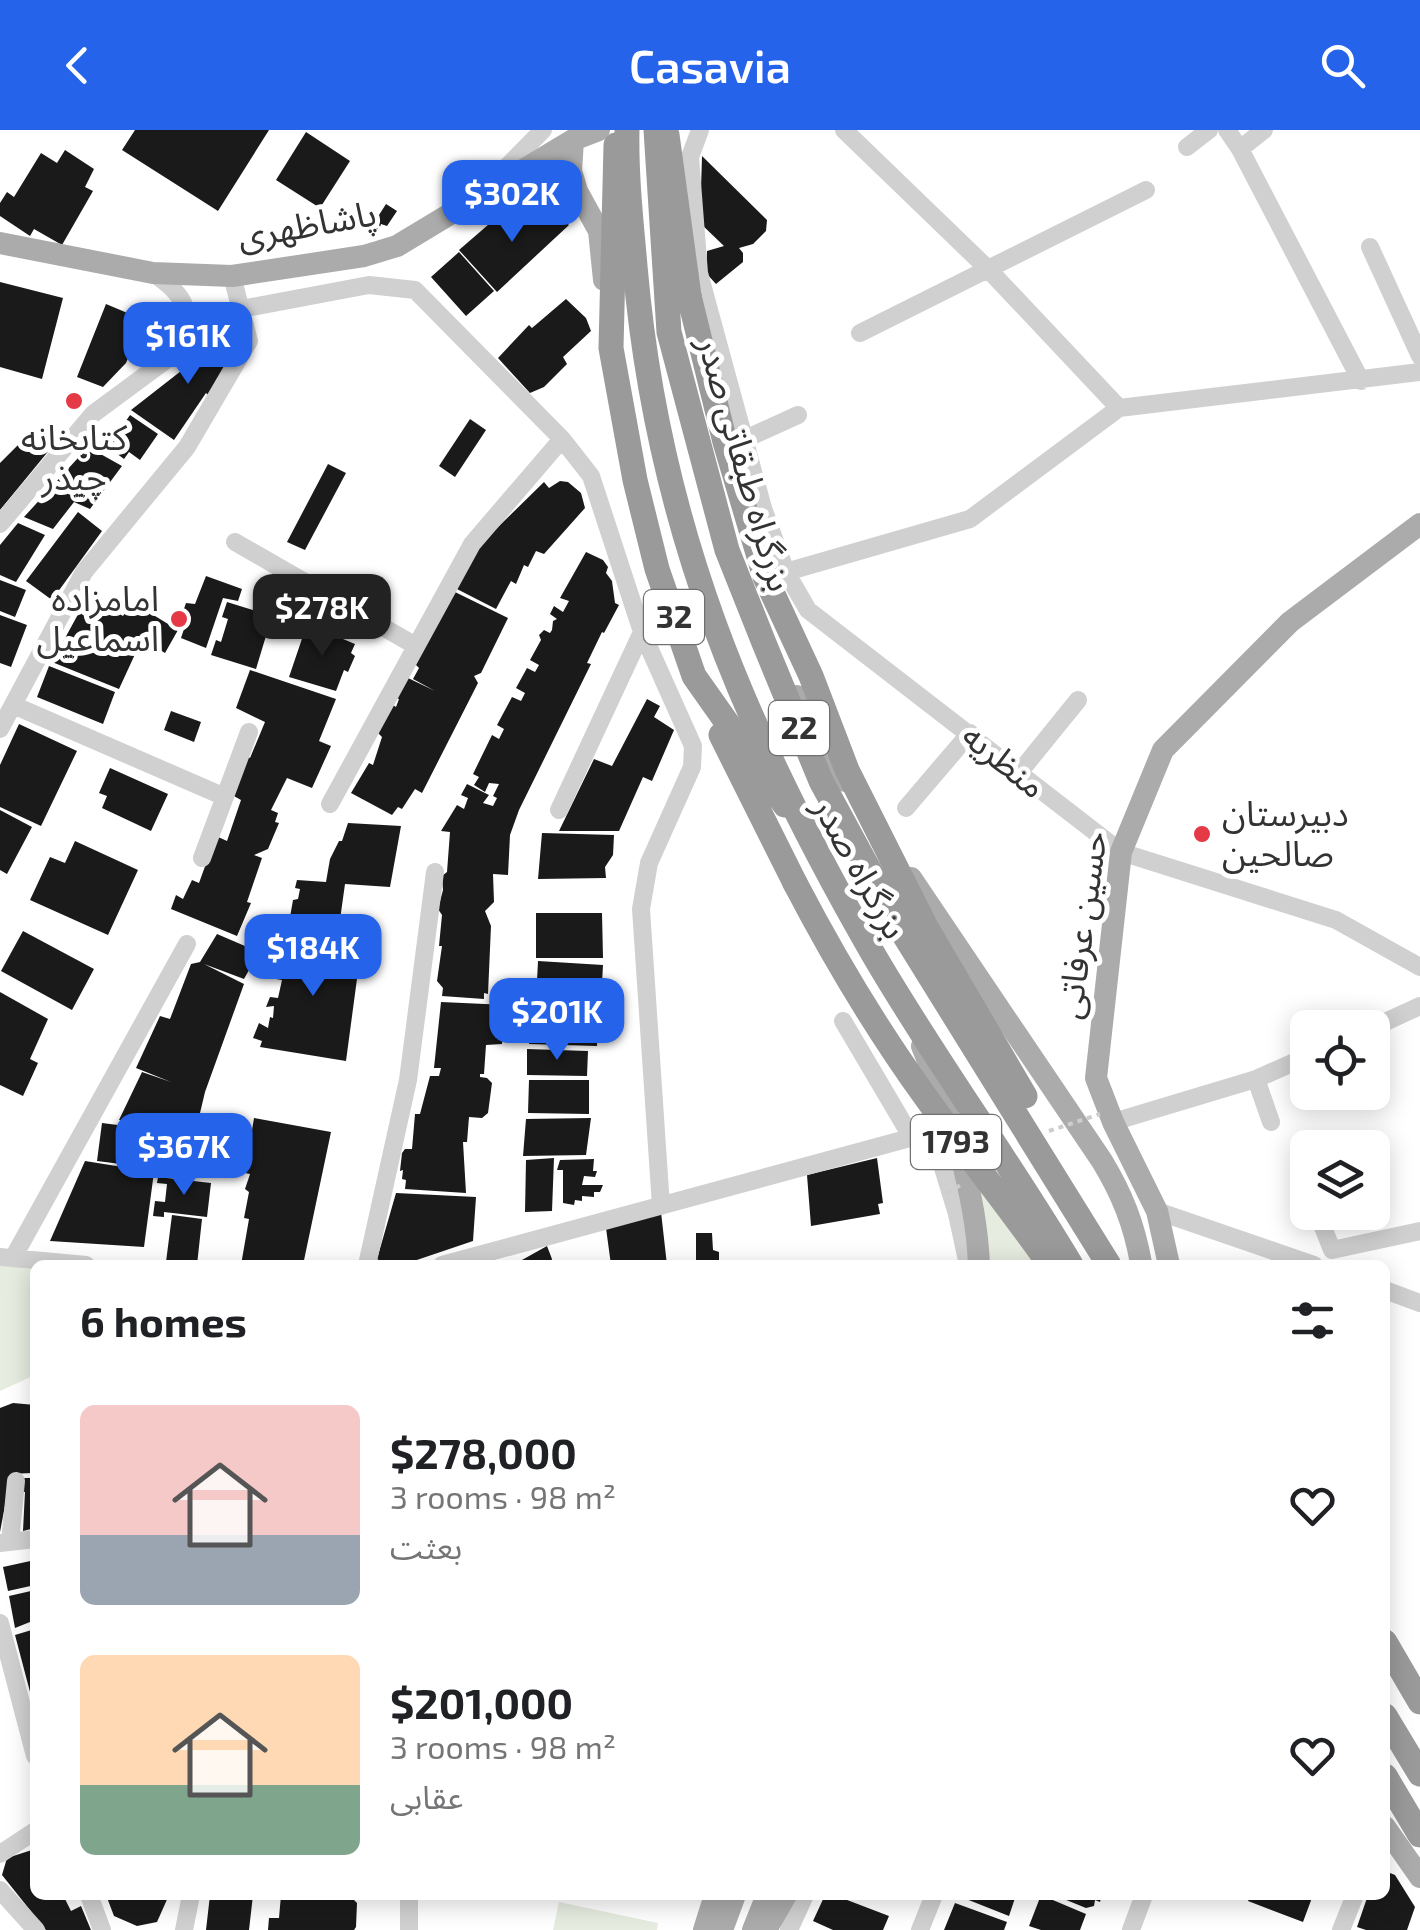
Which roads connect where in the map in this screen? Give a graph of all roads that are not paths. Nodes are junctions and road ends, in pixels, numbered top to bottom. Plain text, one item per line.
1 (543, 130) edge
2 (599, 130) edge
3 (700, 130) edge
4 (844, 130) edge
5 (1209, 130) edge
6 (1227, 130) edge
7 (1264, 130) edge
8 (663, 132) edge
9 (620, 137) edge
10 (573, 140) junction
11 (1187, 147) dead end
12 (1240, 149) junction
13 (1146, 190) dead end
14 (476, 197) junction
15 (0, 243) edge
16 (1370, 247) dead end
17 (988, 269) junction
18 (153, 273) junction
19 (232, 276) junction
20 (241, 309) junction
21 (860, 333) dead end
22 (611, 348) junction
23 (176, 354) junction
24 (1420, 356) edge
25 (1420, 372) edge
26 (1362, 381) junction
27 (1119, 408) junction
28 (798, 415) dead end
29 (562, 439) junction
30 (743, 440) junction
31 (0, 524) edge
32 (1420, 524) edge
33 (235, 542) dead end
34 (786, 572) junction
35 (642, 632) junction
36 (768, 642) junction
37 (416, 646) junction
38 (694, 676) junction
39 (1078, 700) dead end
40 (12, 704) junction
41 (0, 729) edge
42 (249, 732) dead end
43 (970, 733) junction
44 (1018, 774) junction
45 (225, 797) junction
46 (330, 804) dead end
47 (906, 808) dead end
48 (559, 810) dead end
49 (1121, 852) junction
50 (202, 858) dead end
51 (435, 872) dead end
52 (186, 944) dead end
53 (1420, 967) edge
54 (1420, 1006) edge
55 (843, 1020) dead end
56 (1390, 1020) edge
57 (913, 1024) junction
58 (1290, 1064) edge
59 (1256, 1079) junction
60 (1114, 1122) junction
61 (1271, 1122) dead end
62 (912, 1138) junction
63 (661, 1206) junction
64 (1157, 1211) junction
65 (1082, 1218) junction
66 (1324, 1230) edge
67 (1420, 1231) edge
68 (6, 1257) edge
69 (36, 1260) edge
70 (368, 1260) edge
71 (461, 1260) edge
72 (967, 1260) edge
73 (978, 1260) edge
74 (1046, 1260) edge
75 (1065, 1260) edge
76 (1065, 1260) edge
77 (1119, 1260) edge
78 (1119, 1260) edge
79 (1124, 1260) edge
80 (1168, 1260) edge
81 (1299, 1260) edge
82 (1390, 1292) edge
83 (1420, 1303) edge
84 (16, 1481) dead end
85 (30, 1540) edge
86 (5, 1543) edge
87 (0, 1623) edge
88 (1390, 1651) edge
89 (1420, 1702) edge
90 (1390, 1704) edge
91 (1390, 1724) edge
92 (30, 1737) edge
93 (1420, 1754) edge
94 (1420, 1774) edge
95 (1390, 1782) edge
96 (1420, 1831) edge
97 (30, 1834) edge
98 (1390, 1834) edge
99 (0, 1854) edge
100 (1420, 1877) edge
101 (0, 1890) edge
102 (91, 1900) edge
103 (190, 1900) edge
104 (409, 1900) edge
105 (713, 1900) edge
106 (733, 1900) edge
107 (781, 1900) edge
108 (783, 1900) edge
109 (785, 1900) edge
110 (932, 1900) edge
111 (1142, 1900) edge
112 (1352, 1900) edge
113 (36, 1930) edge
114 (102, 1930) edge
115 (184, 1930) edge
116 (409, 1930) edge
117 (704, 1930) edge
118 (722, 1930) edge
119 (754, 1930) edge
120 (766, 1930) edge
121 (788, 1930) edge
122 (920, 1930) edge
123 (1132, 1930) edge
124 (1341, 1930) edge

1 - 14 street
2 - 10 main road, پاشاظهری
3 - 30 street, منظریه
4 - 17 street
5 - 11 street
6 - 12 street
7 - 12 street
8 - 36 highway, بزرگراه صدر / 32
8 - 65 highway, bridge
8 - 65 highway, بزرگراه طبقاتی صدر / 22, bridge
9 - 22 highway, بزرگراه صدر / 32
9 - 75 highway, بزرگراه طبقاتی صدر / 22, bridge
10 - 14 main road, پاشاظهری
10 - 22 main road
12 - 26 street
13 - 17 street
14 - 19 main road, پاشاظهری
15 - 18 main road, پاشاظهری
16 - 24 street
17 - 21 street
17 - 27 street
18 - 19 main road, پاشاظهری
18 - 23 street
19 - 20 street
20 - 23 street
20 - 29 street
20 - 40 street
22 - 38 highway, بزرگراه صدر / 32
23 - 31 street
25 - 26 street
26 - 27 street
27 - 34 street
28 - 30 street
29 - 35 street
29 - 37 street
30 - 34 street, منظریه
32 - 49 main road, حسین عرفاتی
33 - 37 street
34 - 43 street, منظریه
35 - 48 street
35 - 63 street
36 - 77 highway, بزرگراه صدر / 32
36 - 79 main road
37 - 46 street
38 - 57 highway, بزرگراه صدر / 32
38 - 74 highway, bridge
39 - 44 street
40 - 41 street
40 - 45 street
42 - 45 street
43 - 44 street, منظریه
43 - 47 street
44 - 49 street, منظریه
45 - 50 street
49 - 53 street, منظریه
49 - 60 main road, حسین عرفاتی
51 - 70 street
52 - 68 street
54 - 56 street
55 - 62 street
57 - 73 main road, 1793
57 - 76 highway, بزرگراه صدر / 32
58 - 59 street
59 - 60 street
59 - 61 street
60 - 64 main road, حسین عرفاتی
62 - 63 street
62 - 72 street
63 - 71 street
64 - 80 main road, حسین عرفاتی
64 - 81 street
65 - 78 highway, بزرگراه طبقاتی صدر / 22, bridge
66 - 67 street
68 - 69 street
82 - 83 street
84 - 86 street
85 - 86 street
87 - 92 street
88 - 89 highway
90 - 93 highway
91 - 94 highway
95 - 96 highway
97 - 99 street
98 - 100 main road
101 - 113 street
102 - 114 street
103 - 115 street
104 - 116 street
105 - 117 main road
106 - 118 main road
107 - 119 main road
108 - 120 main road
109 - 121 street
110 - 122 street
111 - 123 street
112 - 124 street

